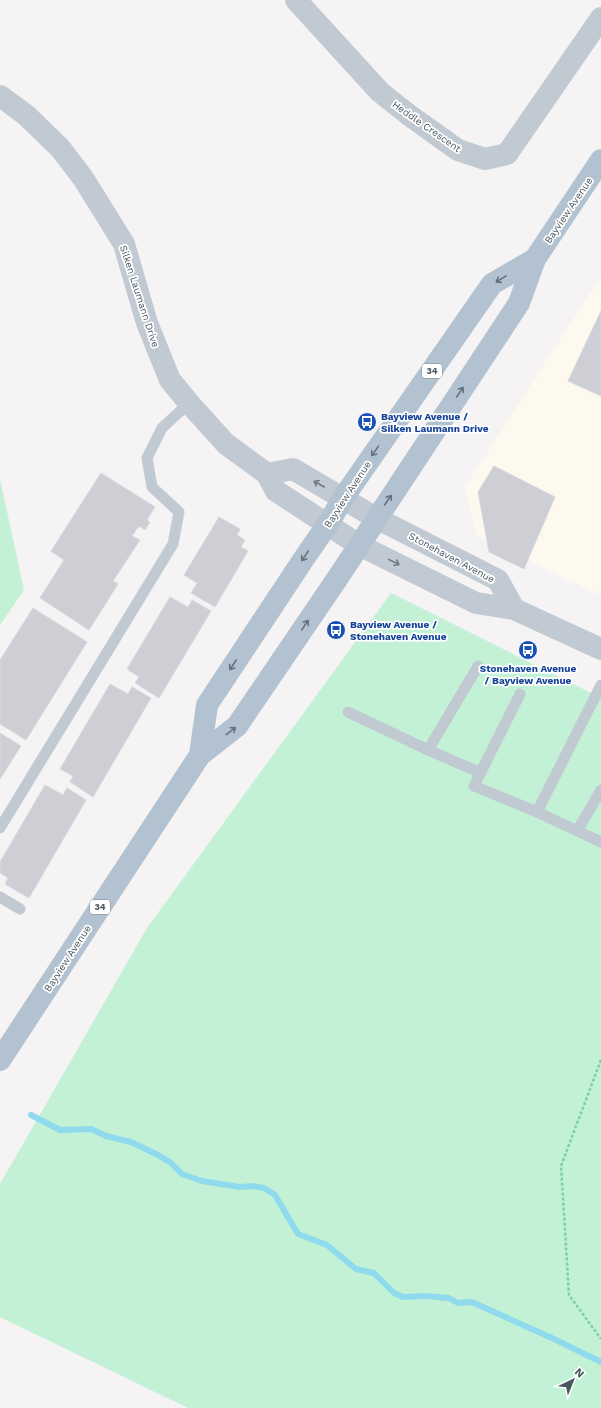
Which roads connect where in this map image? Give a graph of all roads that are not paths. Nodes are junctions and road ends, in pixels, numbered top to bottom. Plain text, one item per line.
1 (296, 0) edge
2 (601, 18) edge
3 (0, 96) edge
4 (601, 160) edge
5 (534, 259) junction
6 (189, 403) junction
7 (267, 474) junction
8 (343, 498) junction
9 (376, 518) junction
10 (328, 524) junction
11 (359, 545) junction
12 (514, 609) junction
13 (601, 649) edge
14 (478, 666) dead end
15 (601, 685) edge
16 (520, 694) dead end
17 (348, 712) dead end
18 (428, 750) junction
19 (200, 755) junction
20 (480, 773) junction
21 (601, 790) edge
22 (537, 812) junction
23 (0, 828) edge
24 (577, 830) junction
25 (601, 842) edge
26 (0, 897) edge
27 (20, 909) dead end
28 (0, 1060) edge

1 - 2 street, Heddle Crescent
3 - 6 street, Silken Laumann Drive
4 - 5 main road, Bayview Avenue / 34
5 -> 8 main road, Bayview Avenue / 34
9 -> 5 main road, Bayview Avenue / 34
6 - 7 street, Silken Laumann Drive
6 - 23 lane
8 -> 7 street
7 - 10 street, Silken Laumann Drive
8 - 9 street
8 - 10 main road, Bayview Avenue / 34
9 - 11 main road, Bayview Avenue / 34
9 - 12 street, Stonehaven Avenue
10 - 11 street, Silken Laumann Drive
10 -> 19 main road, Bayview Avenue / 34
11 -> 12 street
19 -> 11 main road, Bayview Avenue / 34
12 - 13 street
14 - 18 lane
15 - 22 lane
16 - 20 lane
17 - 18 lane
18 - 20 lane
19 - 28 main road, Bayview Avenue / 34
20 - 22 lane
21 - 24 lane
22 - 24 lane
24 - 25 lane
26 - 27 lane

